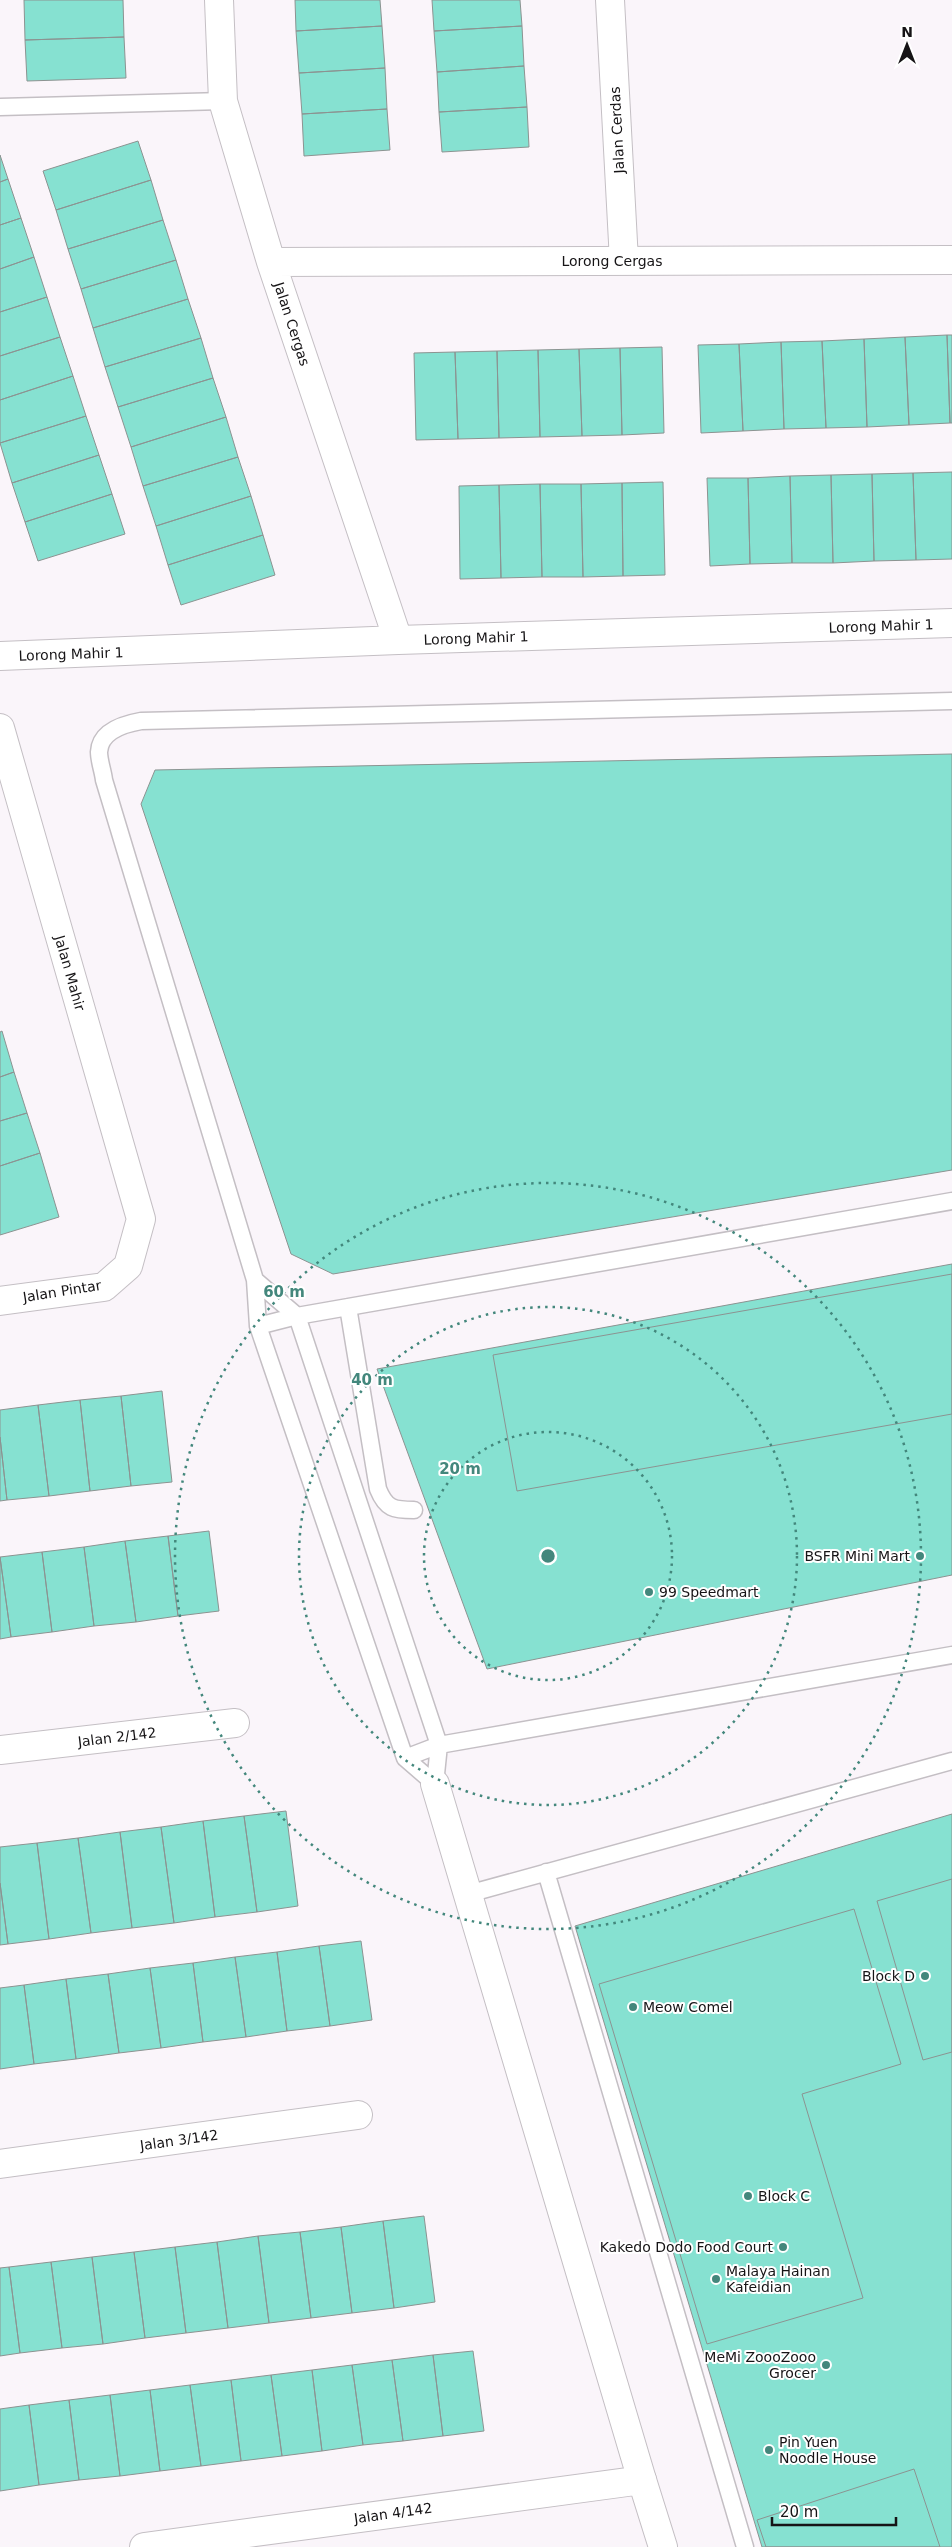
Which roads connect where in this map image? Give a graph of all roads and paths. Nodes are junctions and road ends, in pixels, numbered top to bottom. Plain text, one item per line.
1 (219, 0) edge
2 (610, 0) edge
3 (223, 101) junction
4 (0, 107) edge
5 (952, 260) edge
6 (624, 261) junction
7 (271, 262) junction
8 (952, 623) edge
9 (398, 640) junction
10 (0, 656) edge
11 (952, 701) edge
12 (0, 728) edge
13 (952, 1201) edge
14 (141, 1219) joint
15 (255, 1280) junction
16 (0, 1300) edge
17 (348, 1307) junction
18 (297, 1316) junction
19 (258, 1326) junction
20 (414, 1510) dead end
21 (952, 1655) edge
22 (235, 1723) dead end
23 (439, 1745) junction
24 (0, 1750) edge
25 (405, 1758) junction
26 (952, 1761) edge
27 (435, 1784) junction
28 (546, 1872) junction
29 (468, 1894) junction
30 (358, 2115) dead end
31 (0, 2164) edge
32 (642, 2480) junction
33 (144, 2547) edge
34 (663, 2547) edge
35 (745, 2547) edge

1 - 3 street, Jalan Cergas
2 - 6 street, Jalan Cerdas
3 - 4 lane
3 - 7 street, Jalan Cergas
5 - 6 street, Lorong Cergas
6 - 7 street, Lorong Cergas
7 - 9 street, Jalan Cergas
8 - 9 street, Lorong Mahir 1
9 - 10 street, Lorong Mahir 1
11 - 15 lane
12 - 14 street, Jalan Mahir
13 - 17 lane
14 - 16 street, Jalan Pintar
15 - 18 lane
15 - 19 lane
17 - 18 lane
17 - 20 lane
18 - 19 lane
18 - 23 lane
19 - 25 lane
21 - 23 lane
22 - 24 street, Jalan 2/142
23 - 25 lane
23 - 27 lane
25 - 27 lane
26 - 28 lane
27 - 29 street
28 - 29 lane
28 - 35 lane
29 - 32 street
30 - 31 street, Jalan 3/142
32 - 33 street, Jalan 4/142
32 - 34 street

